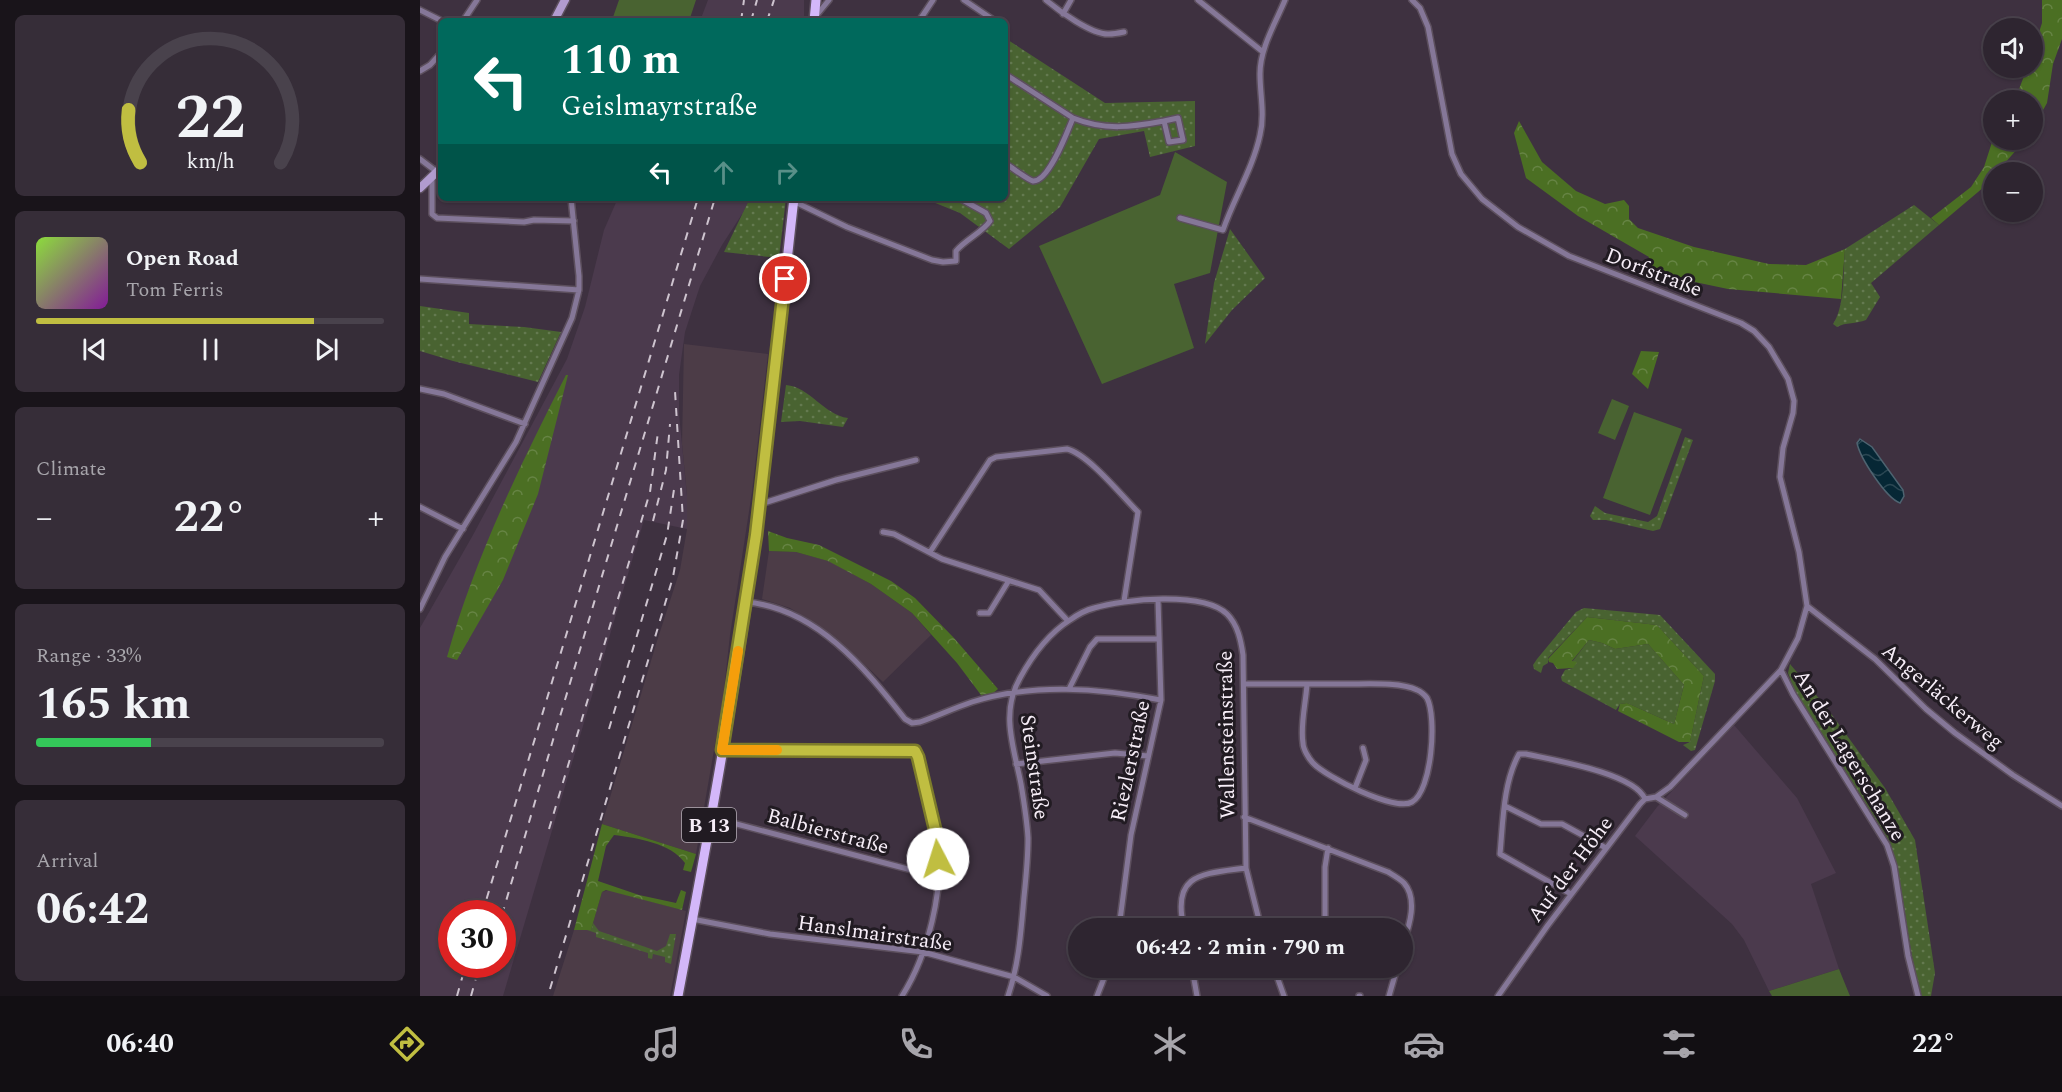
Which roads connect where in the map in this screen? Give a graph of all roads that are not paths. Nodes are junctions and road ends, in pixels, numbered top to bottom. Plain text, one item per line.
1 (477, 0) edge
2 (565, 0) edge
3 (816, 0) edge
4 (829, 0) edge
5 (933, 0) edge
6 (964, 0) edge
7 (1046, 0) edge
8 (1071, 0) edge
9 (1198, 0) edge
10 (1285, 0) edge
11 (1412, 0) edge
12 (420, 10) edge
13 (1063, 14) junction
14 (465, 18) edge
15 (556, 18) edge
16 (815, 18) edge
17 (816, 18) edge
18 (921, 18) edge
19 (991, 18) edge
20 (438, 19) edge
21 (1124, 32) dead end
22 (1263, 52) junction
23 (438, 56) edge
24 (420, 71) edge
25 (1008, 76) edge
26 (1073, 118) junction
27 (1164, 121) junction
28 (420, 159) edge
29 (1008, 165) edge
30 (437, 172) edge
31 (420, 188) edge
32 (571, 201) edge
33 (793, 201) edge
34 (795, 201) edge
35 (964, 201) edge
36 (1180, 218) dead end
37 (574, 221) junction
38 (420, 279) edge
39 (579, 290) junction
40 (420, 389) edge
41 (525, 424) junction
42 (916, 460) dead end
43 (760, 503) junction
44 (420, 507) edge
45 (463, 529) junction
46 (883, 532) dead end
47 (930, 552) junction
48 (1008, 582) junction
49 (1158, 600) junction
50 (1124, 601) junction
51 (746, 602) junction
52 (1808, 606) junction
53 (420, 609) edge
54 (980, 614) dead end
55 (1068, 621) junction
56 (1158, 639) junction
57 (1781, 670) junction
58 (1244, 684) junction
59 (1307, 684) junction
60 (1069, 689) junction
61 (1012, 694) junction
62 (1161, 700) junction
63 (1363, 748) dead end
64 (722, 750) junction
65 (1148, 756) junction
66 (1016, 764) junction
67 (1355, 788) junction
68 (1656, 797) junction
69 (1645, 799) junction
70 (1505, 806) junction
71 (2062, 806) edge
72 (1684, 815) dead end
73 (1244, 816) junction
74 (710, 817) junction
75 (1328, 848) junction
76 (1606, 848) junction
77 (1246, 868) junction
78 (938, 877) junction
79 (1571, 894) junction
80 (1120, 918) edge
81 (1182, 918) edge
82 (1258, 918) edge
83 (1325, 918) edge
84 (1409, 918) edge
85 (693, 919) junction
86 (923, 952) junction
87 (1014, 977) junction
88 (1104, 978) edge
89 (1194, 978) edge
90 (1278, 978) edge
91 (1394, 978) edge
92 (678, 996) edge
93 (902, 996) edge
94 (1008, 996) edge
95 (1047, 996) edge
96 (1096, 996) edge
97 (1197, 996) edge
98 (1284, 996) edge
99 (1389, 996) edge
100 (1498, 996) edge
101 (1918, 996) edge

1 - 14 street
2 - 15 street
3 - 16 main road
4 - 17 street
5 - 18 street
6 - 19 street
7 - 13 street
8 - 13 street
9 - 22 street
10 - 22 street
11 - 52 street, Dorfstraße
12 - 20 street
13 - 21 street
22 - 36 street
23 - 24 street
25 - 26 street
26 - 27 street
26 - 29 street
27 - 27 street
28 - 30 street
30 - 31 street
30 - 37 street
32 - 37 street
33 - 43 main road, B 13
34 - 35 street
37 - 39 street
38 - 39 street
39 - 41 street
40 - 41 street
41 - 45 street
42 - 43 street
43 - 51 main road, B 13
44 - 45 street
45 - 53 street
46 - 47 street
47 - 48 street
47 - 50 street
48 - 54 street
48 - 55 street
49 - 50 street, Wallensteinstraße
49 - 56 street, Riezlerstraße
49 - 58 street, Wallensteinstraße
50 - 55 street, Steinstraße
51 - 61 street
51 - 64 main road, B 13
52 - 57 street, An der Lagerschanze
52 - 71 street, Angerläckerweg
55 - 61 street, Steinstraße
56 - 60 street
56 - 62 street, Riezlerstraße
57 - 68 street
57 - 101 street, An der Lagerschanze
58 - 59 street
58 - 73 street, Wallensteinstraße
59 - 67 street
59 - 67 street
60 - 61 street
60 - 62 street
61 - 66 street, Steinstraße
62 - 65 street, Riezlerstraße
63 - 67 street
64 - 74 main road, B 13
64 - 78 street
65 - 66 street
65 - 80 street, Riezlerstraße
66 - 87 street, Steinstraße
68 - 69 street
68 - 72 street
69 - 70 street
69 - 76 street, Auf der Höhe
70 - 76 street
70 - 79 street
73 - 75 street
73 - 77 street, Wallensteinstraße
74 - 78 street, Balbierstraße
74 - 85 main road, B 13
75 - 83 street
75 - 84 street
76 - 79 street, Auf der Höhe
77 - 81 street
77 - 82 street, Wallensteinstraße
78 - 86 street
79 - 100 street, Auf der Höhe
85 - 86 street, Hanslmairstraße
85 - 92 main road, B 13
86 - 87 street, Hanslmairstraße
86 - 93 street
87 - 94 street, Steinstraße
87 - 95 street, Hanslmairstraße
88 - 96 street
89 - 97 street
90 - 98 street
91 - 99 street

